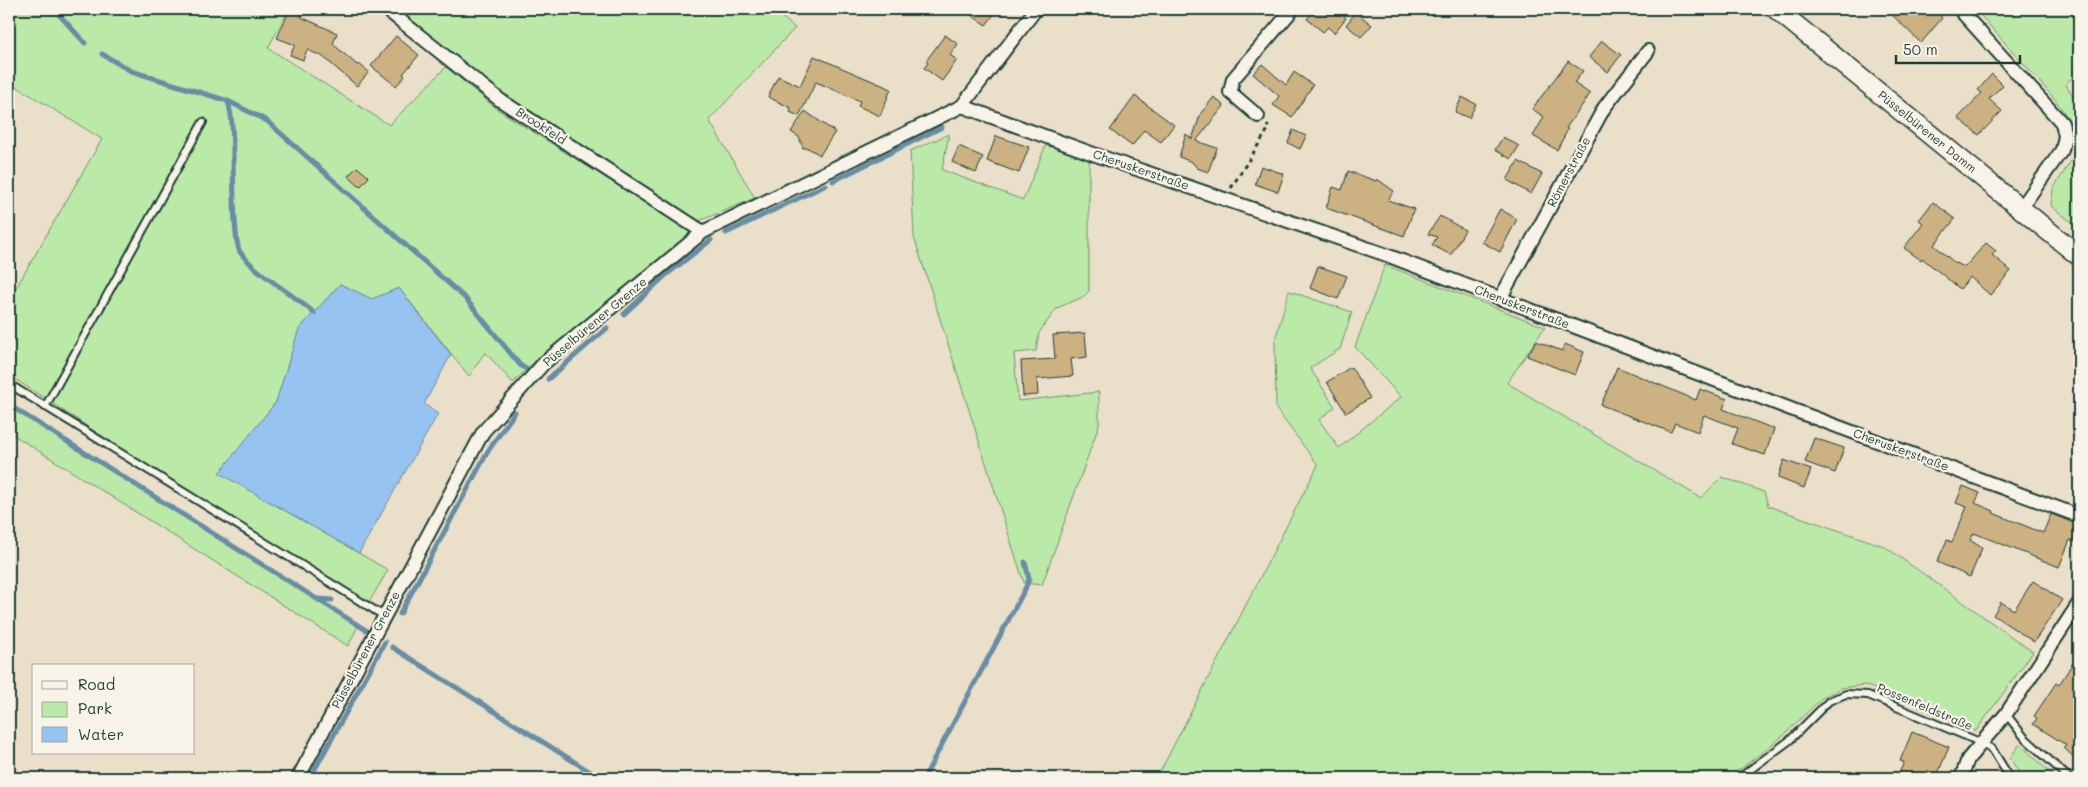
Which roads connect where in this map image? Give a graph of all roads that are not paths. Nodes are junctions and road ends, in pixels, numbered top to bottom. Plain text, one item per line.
1 (386, 9) edge
2 (1036, 9) edge
3 (1293, 9) edge
4 (1776, 9) edge
5 (1959, 9) edge
6 (1648, 52) dead end
7 (962, 106) junction
8 (1258, 116) road end
9 (203, 122) dead end
10 (2021, 208) junction
11 (703, 232) junction
12 (2079, 256) edge
13 (1500, 299) junction
14 (9, 384) edge
15 (45, 407) junction
16 (2079, 516) edge
17 (2079, 603) edge
18 (384, 616) junction
19 (2006, 714) junction
20 (1982, 743) junction
21 (298, 778) edge
22 (1739, 778) edge
23 (1961, 778) edge
24 (2010, 778) edge
25 (2069, 778) edge

1 - 11 street, Brookfeld
2 - 7 street, Püsselbürener Grenze
3 - 8 street
4 - 10 main road, Püsselbürener Damm
5 - 10 street
6 - 13 street, Römerstraße
7 - 11 street, Püsselbürener Grenze
7 - 13 street, Cheruskerstraße
9 - 15 lane
10 - 12 main road, Püsselbürener Damm
11 - 18 street, Püsselbürener Grenze
13 - 16 street, Cheruskerstraße
14 - 15 lane
15 - 18 lane
17 - 19 street
18 - 21 street, Püsselbürener Grenze
19 - 20 street
19 - 25 lane
20 - 22 lane, Possenfeldstraße
20 - 23 street
20 - 24 lane

